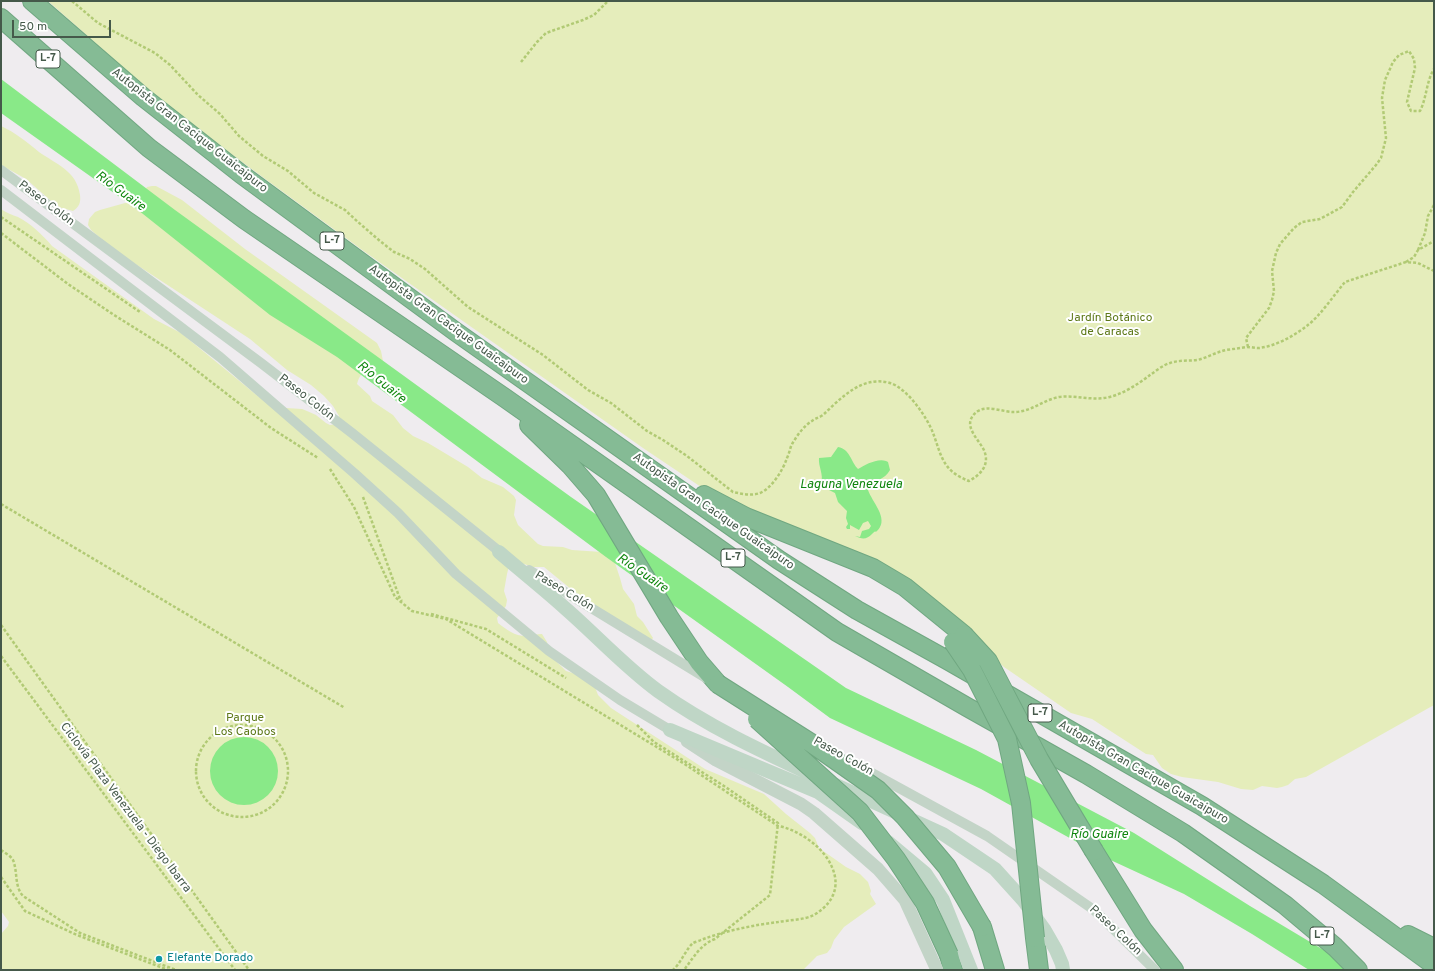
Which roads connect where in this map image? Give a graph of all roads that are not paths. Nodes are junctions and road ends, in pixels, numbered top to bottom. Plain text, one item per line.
1 (32, 1) edge
2 (1, 18) edge
3 (1, 170) edge
4 (1, 190) edge
5 (505, 398) junction
6 (645, 464) junction
7 (499, 552) junction
8 (959, 639) junction
9 (718, 684) junction
10 (670, 730) junction
11 (1365, 914) junction
12 (1434, 948) edge
13 (951, 962) edge
14 (1434, 965) edge
15 (936, 970) edge
16 (971, 970) edge
17 (995, 970) edge
18 (1039, 970) edge
19 (1063, 970) edge
20 (1155, 970) edge
21 (1174, 970) edge
22 (1358, 970) edge

1 - 6 highway, Autopista Gran Cacique Guaicaipuro / L-7
2 - 5 highway, Autopista Gran Cacique Guaicaipuro / L-7
3 - 7 street, Paseo Colón
4 - 10 street, Paseo Colón
5 - 9 highway
5 - 22 highway, Autopista Gran Cacique Guaicaipuro / L-7
6 - 8 highway
6 - 11 highway, Autopista Gran Cacique Guaicaipuro / L-7
7 - 19 main road
7 - 20 street, Paseo Colón
8 - 18 highway, bridge
8 - 21 highway, bridge
9 - 13 highway, bridge
9 - 17 highway, bridge
10 - 15 street
10 - 16 main road
11 - 12 highway
11 - 14 highway, Autopista Gran Cacique Guaicaipuro / L-7

